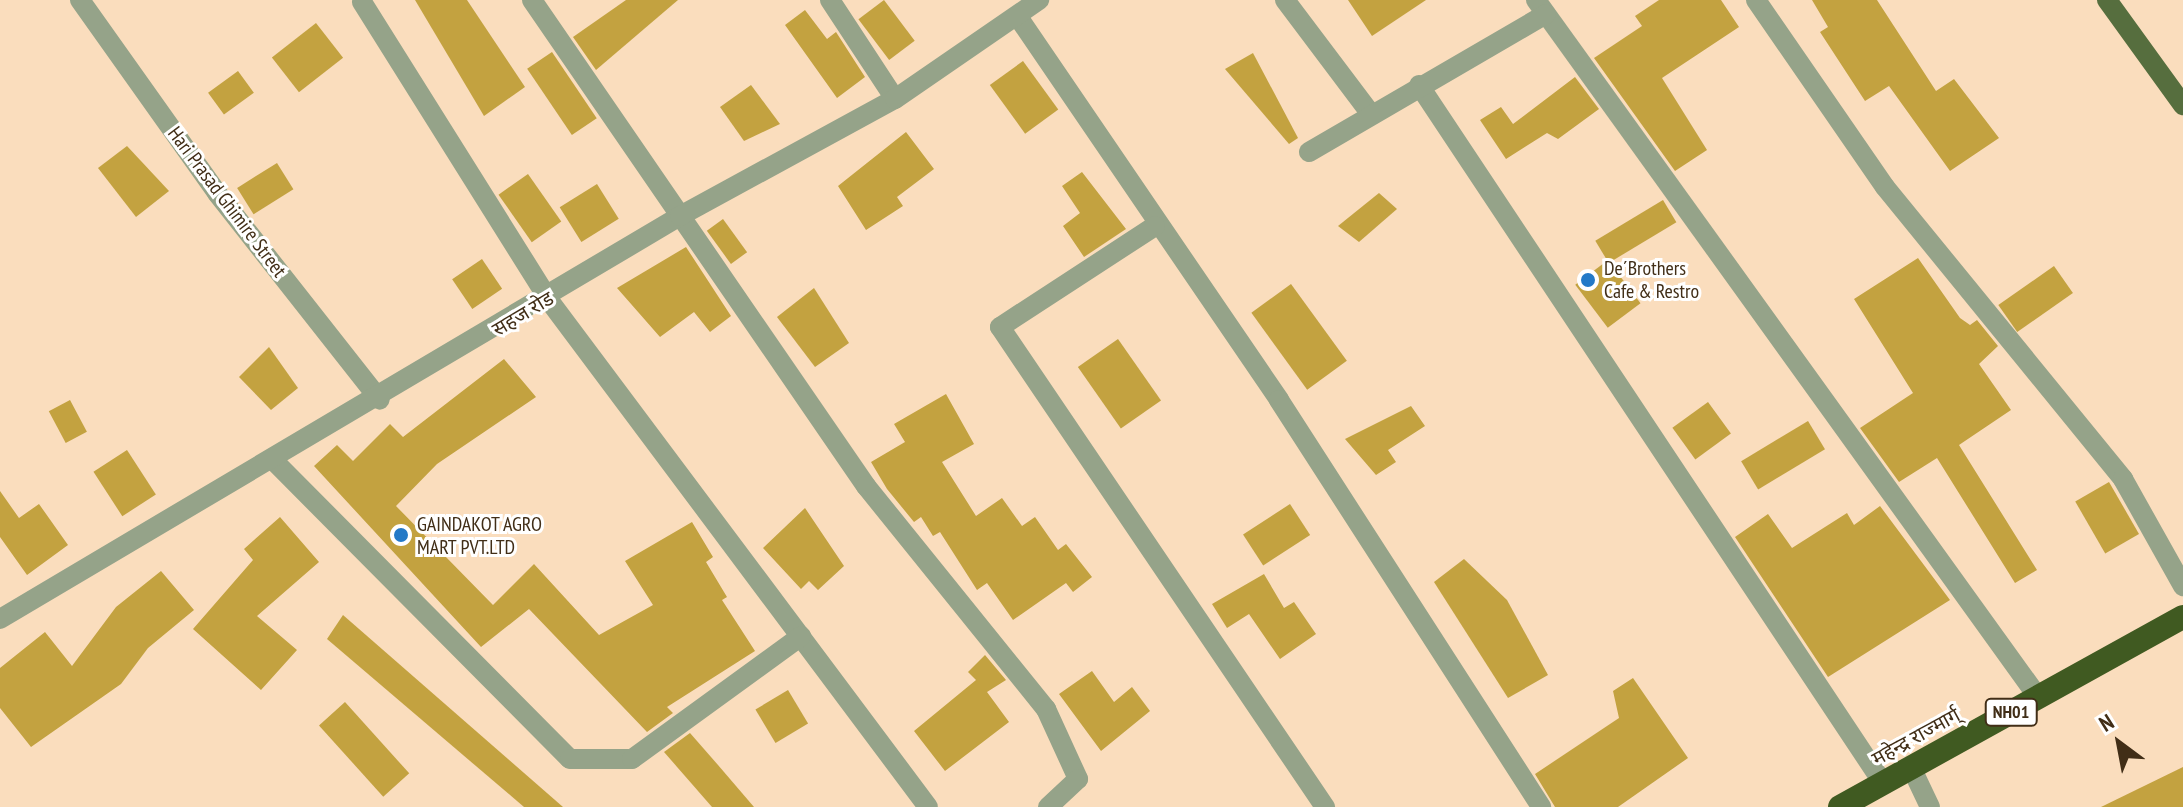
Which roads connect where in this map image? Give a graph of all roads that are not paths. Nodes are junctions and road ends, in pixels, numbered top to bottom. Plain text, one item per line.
1 (80, 0) edge
2 (532, 0) edge
3 (830, 0) edge
4 (1039, 0) edge
5 (1285, 0) edge
6 (1756, 0) edge
7 (2107, 0) edge
8 (362, 2) edge
9 (1541, 7) edge
10 (1018, 17) junction
11 (1419, 85) junction
12 (895, 99) junction
13 (2183, 105) edge
14 (1370, 113) junction
15 (1309, 152) dead end
16 (680, 216) junction
17 (1155, 226) junction
18 (548, 299) junction
19 (380, 400) junction
20 (273, 460) junction
21 (2183, 586) edge
22 (2183, 617) edge
23 (0, 619) edge
24 (801, 636) junction
25 (2038, 697) junction
26 (1911, 767) junction
27 (1883, 783) junction
28 (928, 807) edge
29 (1048, 807) edge
30 (1325, 807) edge
31 (1541, 807) edge
32 (1840, 807) edge
33 (1930, 807) edge

1 - 19 street, Hari Prasad Ghimire Street
2 - 16 street
3 - 12 street
4 - 10 street, सहज रोड
5 - 14 street
6 - 21 street
7 - 13 main road
8 - 18 street
9 - 11 street
9 - 25 street
10 - 12 street, सहज रोड
10 - 17 street
11 - 14 street
11 - 27 street
12 - 16 street, सहज रोड
14 - 15 street
16 - 18 street, सहज रोड
16 - 29 street
17 - 30 street
17 - 31 street
18 - 19 street, सहज रोड
18 - 24 street
19 - 20 street, सहज रोड
20 - 23 street, सहज रोड
20 - 24 street
22 - 25 highway, महेन्द्र राज्मार्ग् / NH01
24 - 28 street
25 - 26 highway, महेन्द्र राज्मार्ग् / NH01
26 - 27 highway, महेन्द्र राज्मार्ग् / NH01
26 - 33 street
27 - 32 highway, महेन्द्र राज्मार्ग् / NH01

